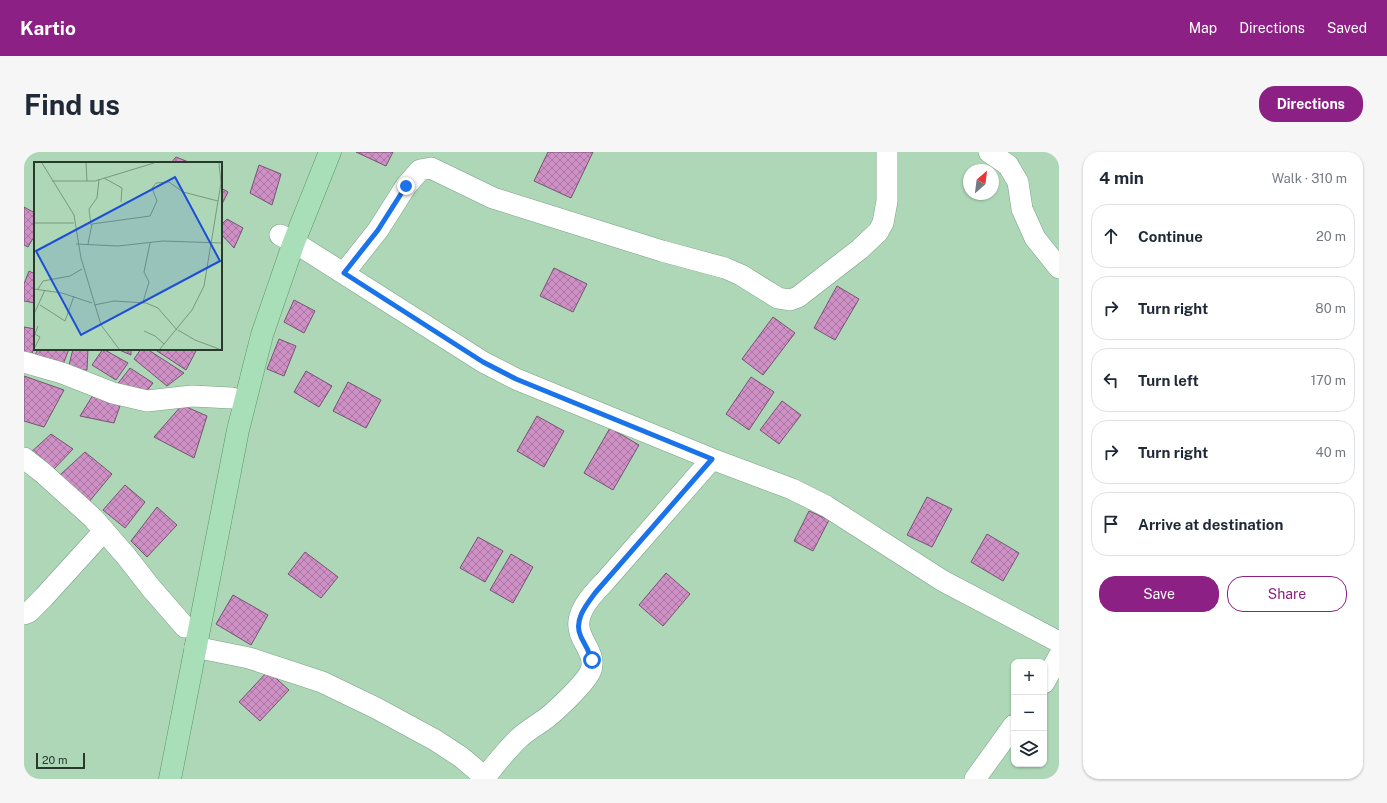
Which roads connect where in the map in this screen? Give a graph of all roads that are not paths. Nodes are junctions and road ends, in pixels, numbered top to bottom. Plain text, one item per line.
1 (315, 152) edge
2 (330, 152) edge
3 (887, 152) edge
4 (989, 152) edge
5 (418, 161) edge
6 (287, 238) junction
7 (1059, 268) edge
8 (344, 273) junction
9 (24, 362) edge
10 (232, 398) junction
11 (24, 458) edge
12 (712, 459) junction
13 (104, 531) junction
14 (24, 614) edge
15 (185, 627) junction
16 (1059, 642) edge
17 (195, 647) junction
18 (1059, 656) edge
19 (1047, 678) edge
20 (1011, 729) edge
21 (486, 778) edge
22 (156, 779) edge
23 (170, 779) edge
24 (975, 779) edge

1 - 6 main road
2 - 6 main road
3 - 5 street
4 - 7 street
5 - 8 street
6 - 8 street
6 - 10 main road
6 - 17 main road
8 - 12 street
9 - 10 street
10 - 15 main road
11 - 13 street
12 - 16 street
12 - 21 street
13 - 14 street
13 - 15 street
15 - 22 main road
17 - 21 street
17 - 23 main road
18 - 19 street
20 - 24 street

